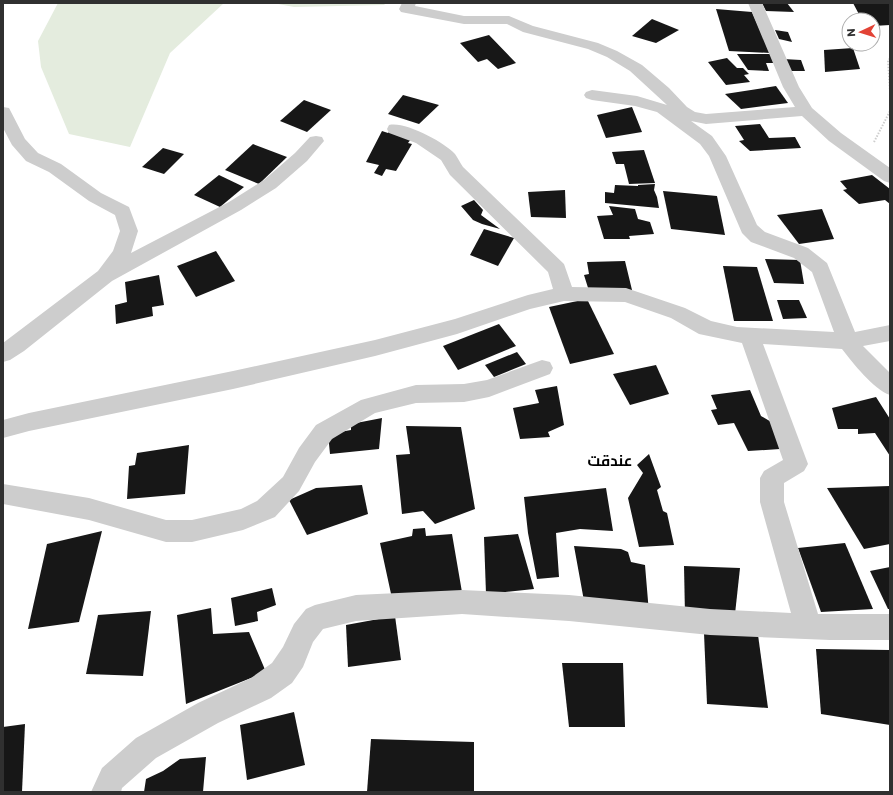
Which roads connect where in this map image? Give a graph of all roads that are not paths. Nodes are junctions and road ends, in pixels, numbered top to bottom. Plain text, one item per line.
1 (409, 3) edge
2 (755, 3) edge
3 (592, 95) dead end
4 (806, 111) junction
5 (3, 112) edge
6 (395, 129) dead end
7 (316, 141) dead end
8 (890, 177) edge
9 (105, 276) junction
10 (564, 294) junction
11 (890, 333) edge
12 (750, 336) junction
13 (848, 341) junction
14 (3, 354) edge
15 (542, 368) dead end
16 (890, 386) edge
17 (3, 429) edge
18 (3, 494) edge
19 (808, 626) junction
20 (890, 627) edge
21 (106, 792) edge

1 - 4 street
2 - 4 street
3 - 13 street
4 - 8 street
5 - 9 street
6 - 10 street
7 - 9 street
9 - 14 street
10 - 12 street
10 - 17 street
11 - 13 street
12 - 13 street
12 - 19 street
13 - 16 street
15 - 18 street
19 - 20 street
19 - 21 street

